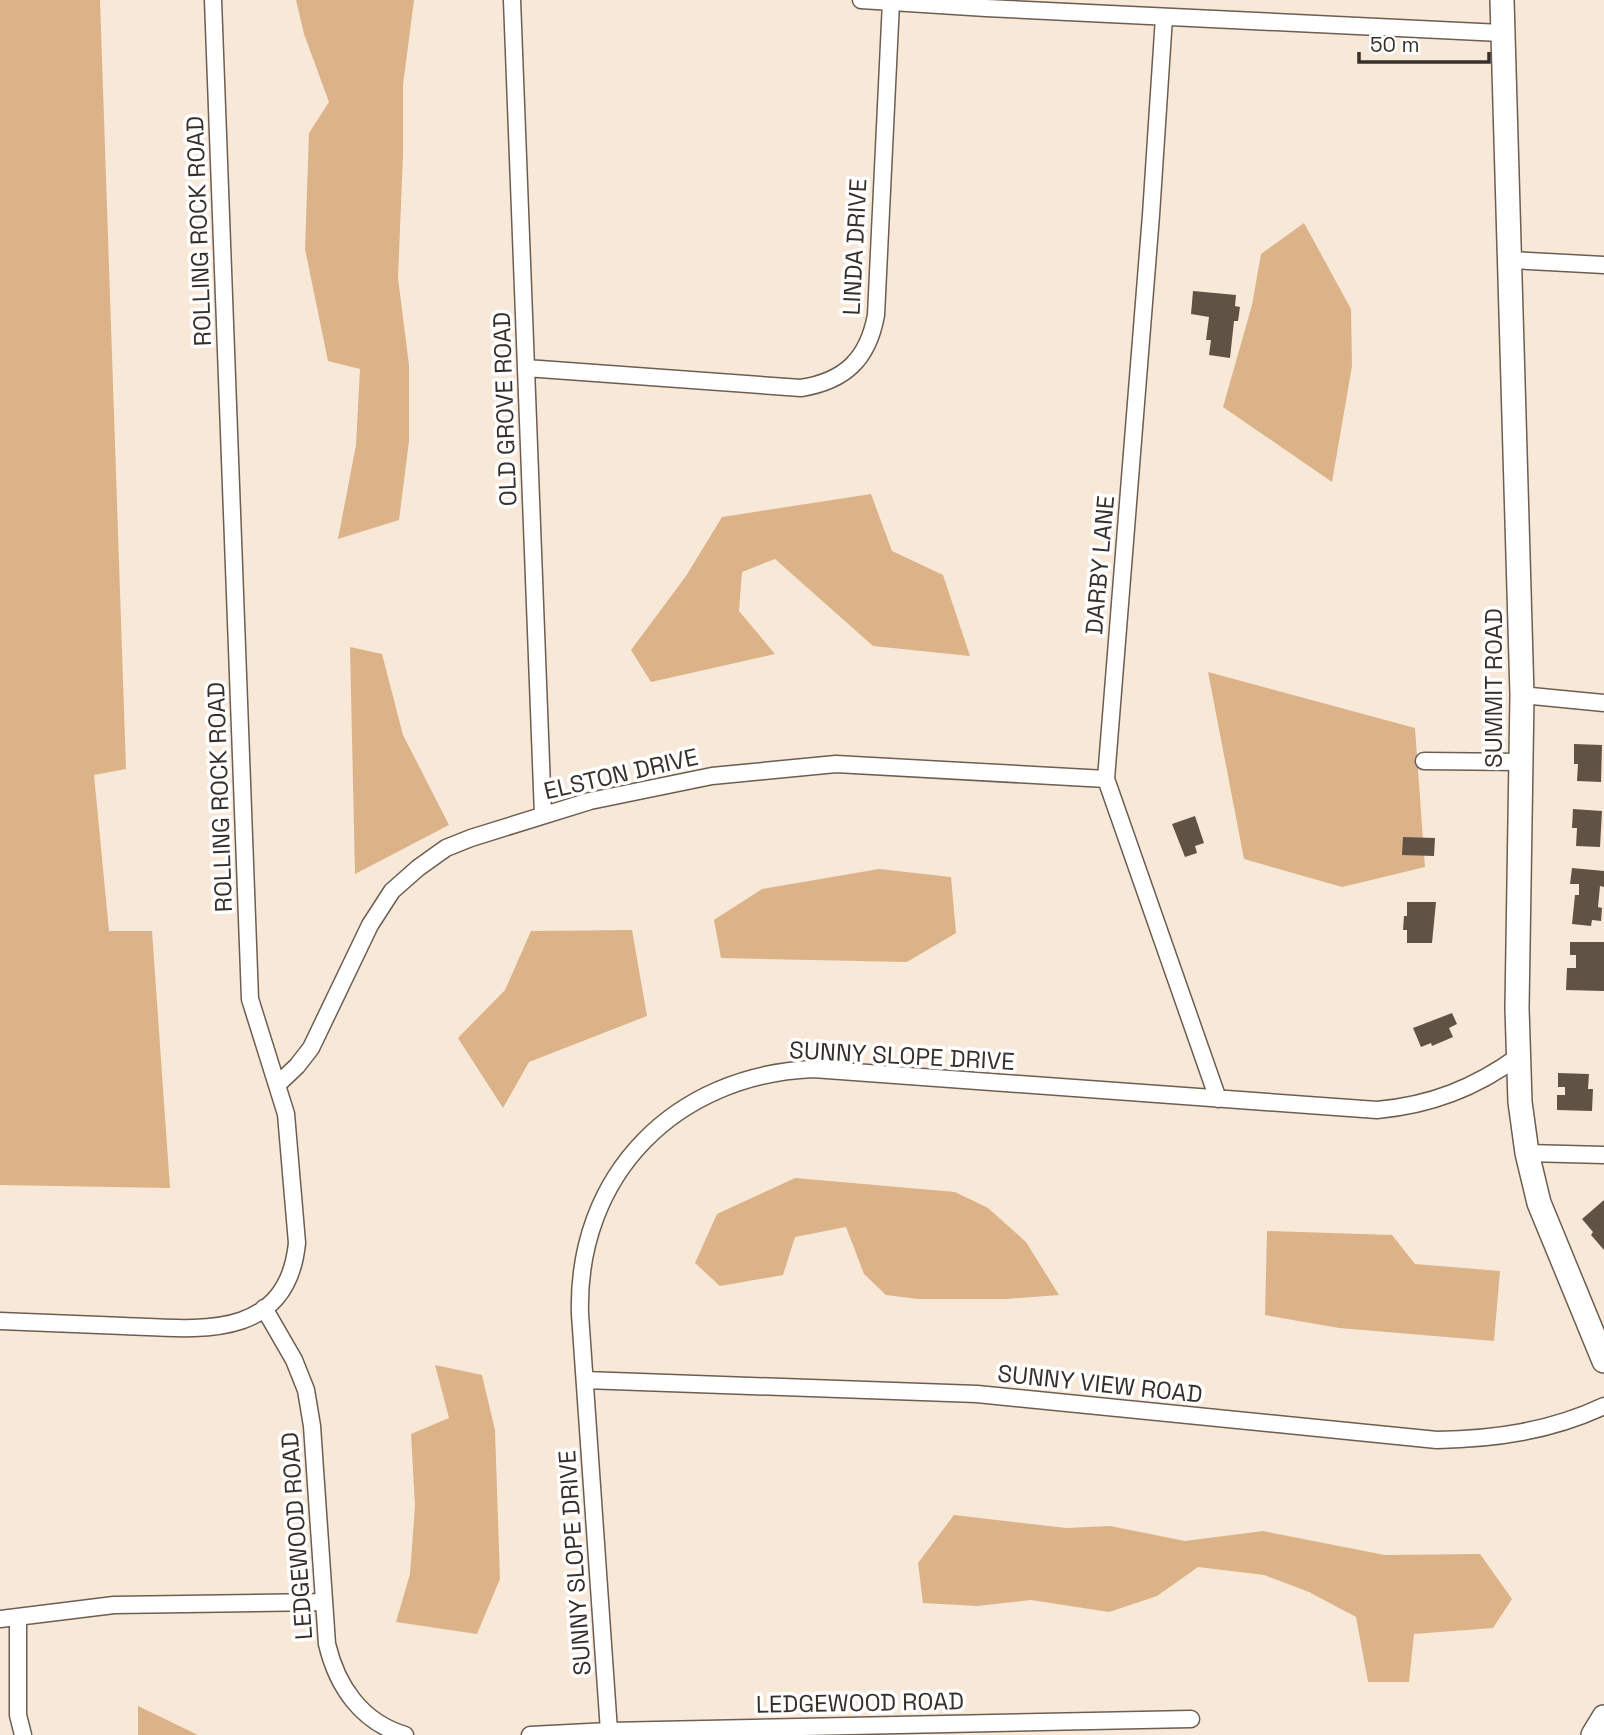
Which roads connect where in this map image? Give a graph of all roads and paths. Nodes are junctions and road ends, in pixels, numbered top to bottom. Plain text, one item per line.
1 (213, 0) edge
2 (512, 0) edge
3 (861, 0) edge
4 (1502, 0) edge
5 (891, 2) junction
6 (1164, 17) junction
7 (1501, 33) junction
8 (1510, 260) junction
9 (1604, 265) edge
10 (526, 368) junction
11 (1522, 695) junction
12 (1604, 703) edge
13 (1424, 761) dead end
14 (1521, 762) junction
15 (1106, 779) junction
16 (543, 816) junction
17 (1519, 1056) junction
18 (278, 1084) junction
19 (1218, 1099) junction
20 (1527, 1153) junction
21 (1604, 1155) edge
22 (264, 1308) junction
23 (0, 1321) edge
24 (1604, 1361) edge
25 (585, 1380) junction
26 (1604, 1406) edge
27 (324, 1602) junction
28 (18, 1617) junction
29 (0, 1619) edge
30 (1604, 1717) edge
31 (1191, 1719) dead end
32 (609, 1731) junction
33 (23, 1735) edge
34 (405, 1735) edge
35 (530, 1735) edge
36 (1593, 1735) edge

1 - 18 street, ROLLING ROCK ROAD
2 - 10 street, OLD GROVE ROAD
3 - 5 street
4 - 7 main road, SUMMIT ROAD
5 - 6 street
5 - 10 street, LINDA DRIVE
6 - 7 street
6 - 15 street, DARBY LANE
7 - 8 main road, SUMMIT ROAD
8 - 9 street
8 - 11 main road, SUMMIT ROAD
10 - 16 street, OLD GROVE ROAD
11 - 12 street
11 - 14 main road, SUMMIT ROAD
13 - 14 street
14 - 17 main road, SUMMIT ROAD
15 - 16 street, ELSTON DRIVE
15 - 19 street, DARBY LANE
16 - 18 street, ELSTON DRIVE
17 - 19 street, SUNNY SLOPE DRIVE
17 - 20 main road, SUMMIT ROAD
18 - 22 street, ROLLING ROCK ROAD
19 - 25 street, SUNNY SLOPE DRIVE
20 - 21 street
20 - 24 main road, SUMMIT ROAD
22 - 23 street, ROLLING ROCK ROAD
22 - 27 street, LEDGEWOOD ROAD
25 - 26 street, SUNNY VIEW ROAD
25 - 32 street, SUNNY SLOPE DRIVE
27 - 28 street
27 - 34 street, LEDGEWOOD ROAD
28 - 29 street
28 - 33 street
30 - 36 main road
31 - 32 street, LEDGEWOOD ROAD
32 - 35 street, LEDGEWOOD ROAD

